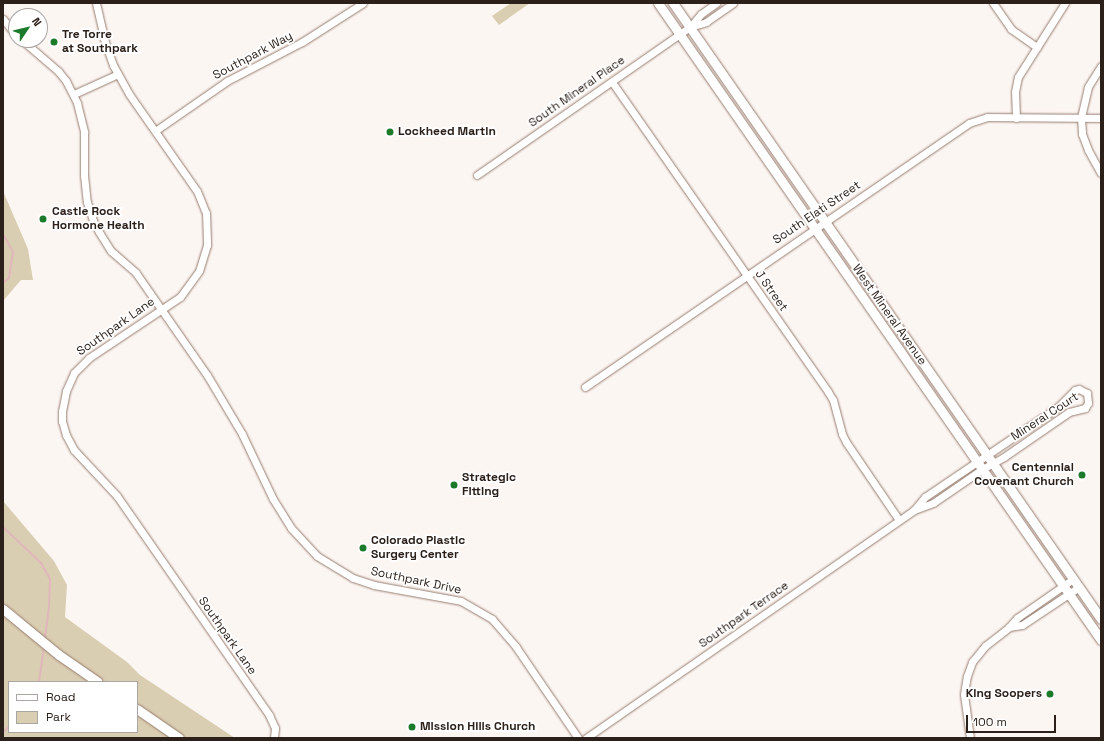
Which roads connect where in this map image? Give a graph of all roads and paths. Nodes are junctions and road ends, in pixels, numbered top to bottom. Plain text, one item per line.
1 (96, 3) edge
2 (363, 3) edge
3 (658, 3) edge
4 (673, 3) edge
5 (716, 3) edge
6 (733, 3) edge
7 (993, 3) edge
8 (1065, 3) edge
9 (690, 27) junction
10 (680, 34) junction
11 (1037, 47) junction
12 (31, 48) edge
13 (1101, 66) edge
14 (118, 74) junction
15 (612, 82) junction
16 (74, 94) junction
17 (1016, 118) junction
18 (1081, 118) junction
19 (1101, 118) edge
20 (155, 131) junction
21 (1101, 173) edge
22 (476, 175) dead end
23 (824, 222) junction
24 (814, 228) junction
25 (746, 275) junction
26 (161, 309) junction
27 (585, 386) dead end
28 (987, 455) junction
29 (976, 462) junction
30 (993, 464) junction
31 (982, 470) junction
32 (914, 510) junction
33 (899, 520) junction
34 (1073, 579) junction
35 (1079, 587) junction
36 (1066, 590) junction
37 (3, 609) edge
38 (1101, 619) edge
39 (1101, 640) edge
40 (97, 681) edge
41 (138, 710) edge
42 (179, 738) edge
43 (274, 738) edge
44 (578, 738) edge
45 (586, 738) edge
46 (970, 738) edge

1 - 14 street, Southpark Lane
2 - 20 street, Southpark Way
3 - 10 main road, West Mineral Avenue
4 - 9 main road, West Mineral Avenue
5 - 9 street, South Mineral Place
6 - 9 street, South Mineral Place
7 - 11 street
8 - 11 street
9 - 10 street, South Mineral Place
9 - 23 main road, West Mineral Avenue
10 - 15 street, South Mineral Place
10 - 24 main road, West Mineral Avenue
11 - 17 street
12 - 16 street, Southpark Drive
13 - 18 street
14 - 16 street
14 - 20 street, Southpark Lane
15 - 22 street, South Mineral Place
15 - 25 street, J Street
16 - 26 street, Southpark Drive
17 - 18 street, South Elati Street
17 - 23 street, South Elati Street
18 - 19 street, South Elati Street
18 - 21 street
20 - 26 street, Southpark Lane
23 - 24 street, South Elati Street
23 - 28 main road, West Mineral Avenue
24 - 25 street, South Elati Street
24 - 29 main road, West Mineral Avenue
25 - 27 street, South Elati Street
25 - 33 street, J Street
26 - 43 street, Southpark Lane
26 - 44 street, Southpark Drive
28 - 29 street, Southpark Terrace
28 - 30 main road, West Mineral Avenue
28 - 30 street, Mineral Court
29 - 31 main road, West Mineral Avenue
29 - 32 street, Southpark Terrace
30 - 31 street, Mineral Court
30 - 34 main road, West Mineral Avenue
31 - 32 street, Southpark Terrace
31 - 36 main road, West Mineral Avenue
32 - 33 street, Southpark Terrace
33 - 45 street, Southpark Terrace
34 - 35 main road, West Mineral Avenue
34 - 36 street
35 - 36 street
35 - 38 main road, West Mineral Avenue
36 - 39 main road, West Mineral Avenue
36 - 46 street
37 - 40 main road
41 - 42 main road

